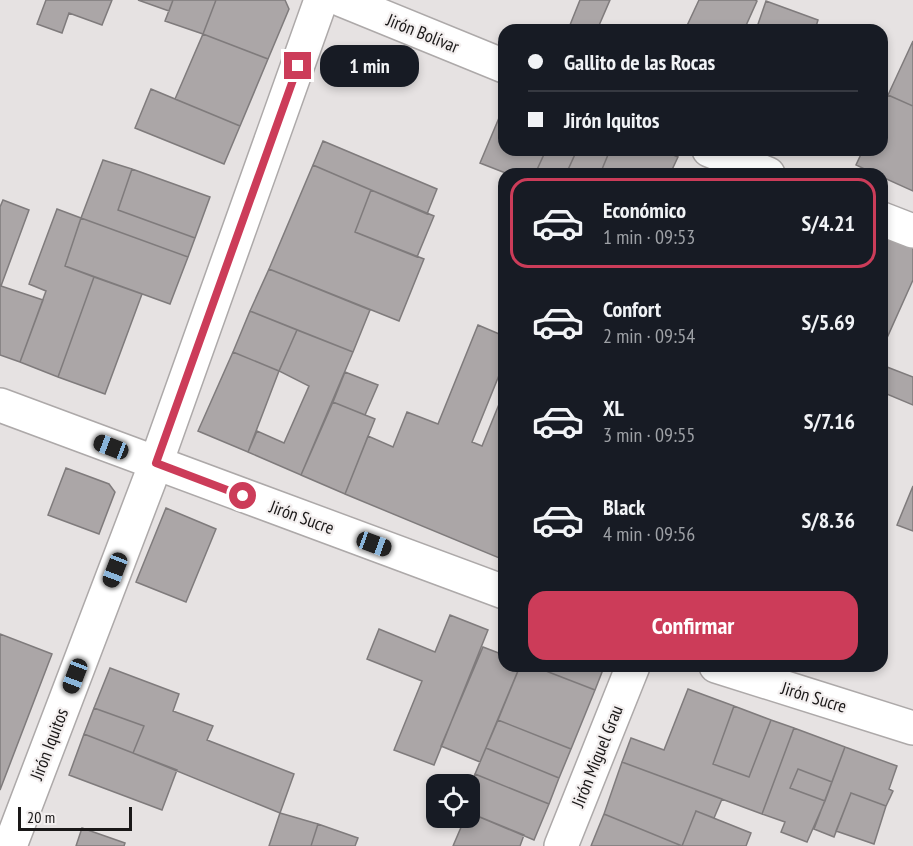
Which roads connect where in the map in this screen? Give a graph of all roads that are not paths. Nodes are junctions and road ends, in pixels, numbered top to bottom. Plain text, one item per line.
1 (321, 0) edge
2 (342, 0) edge
3 (498, 64) edge
4 (724, 156) edge
5 (753, 168) edge
6 (888, 221) edge
7 (913, 231) edge
8 (0, 405) edge
9 (156, 463) junction
10 (498, 590) edge
11 (631, 672) edge
12 (735, 672) edge
13 (913, 728) edge
14 (10, 846) edge
15 (561, 846) edge

1 - 9 street, Jirón Iquitos
2 - 3 street, Jirón Bolívar
4 - 5 street
6 - 7 street
8 - 9 street, Jirón Sucre
9 - 10 street, Jirón Sucre
9 - 14 street, Jirón Iquitos
11 - 15 street, Jirón Miguel Grau
12 - 13 street, Jirón Sucre

